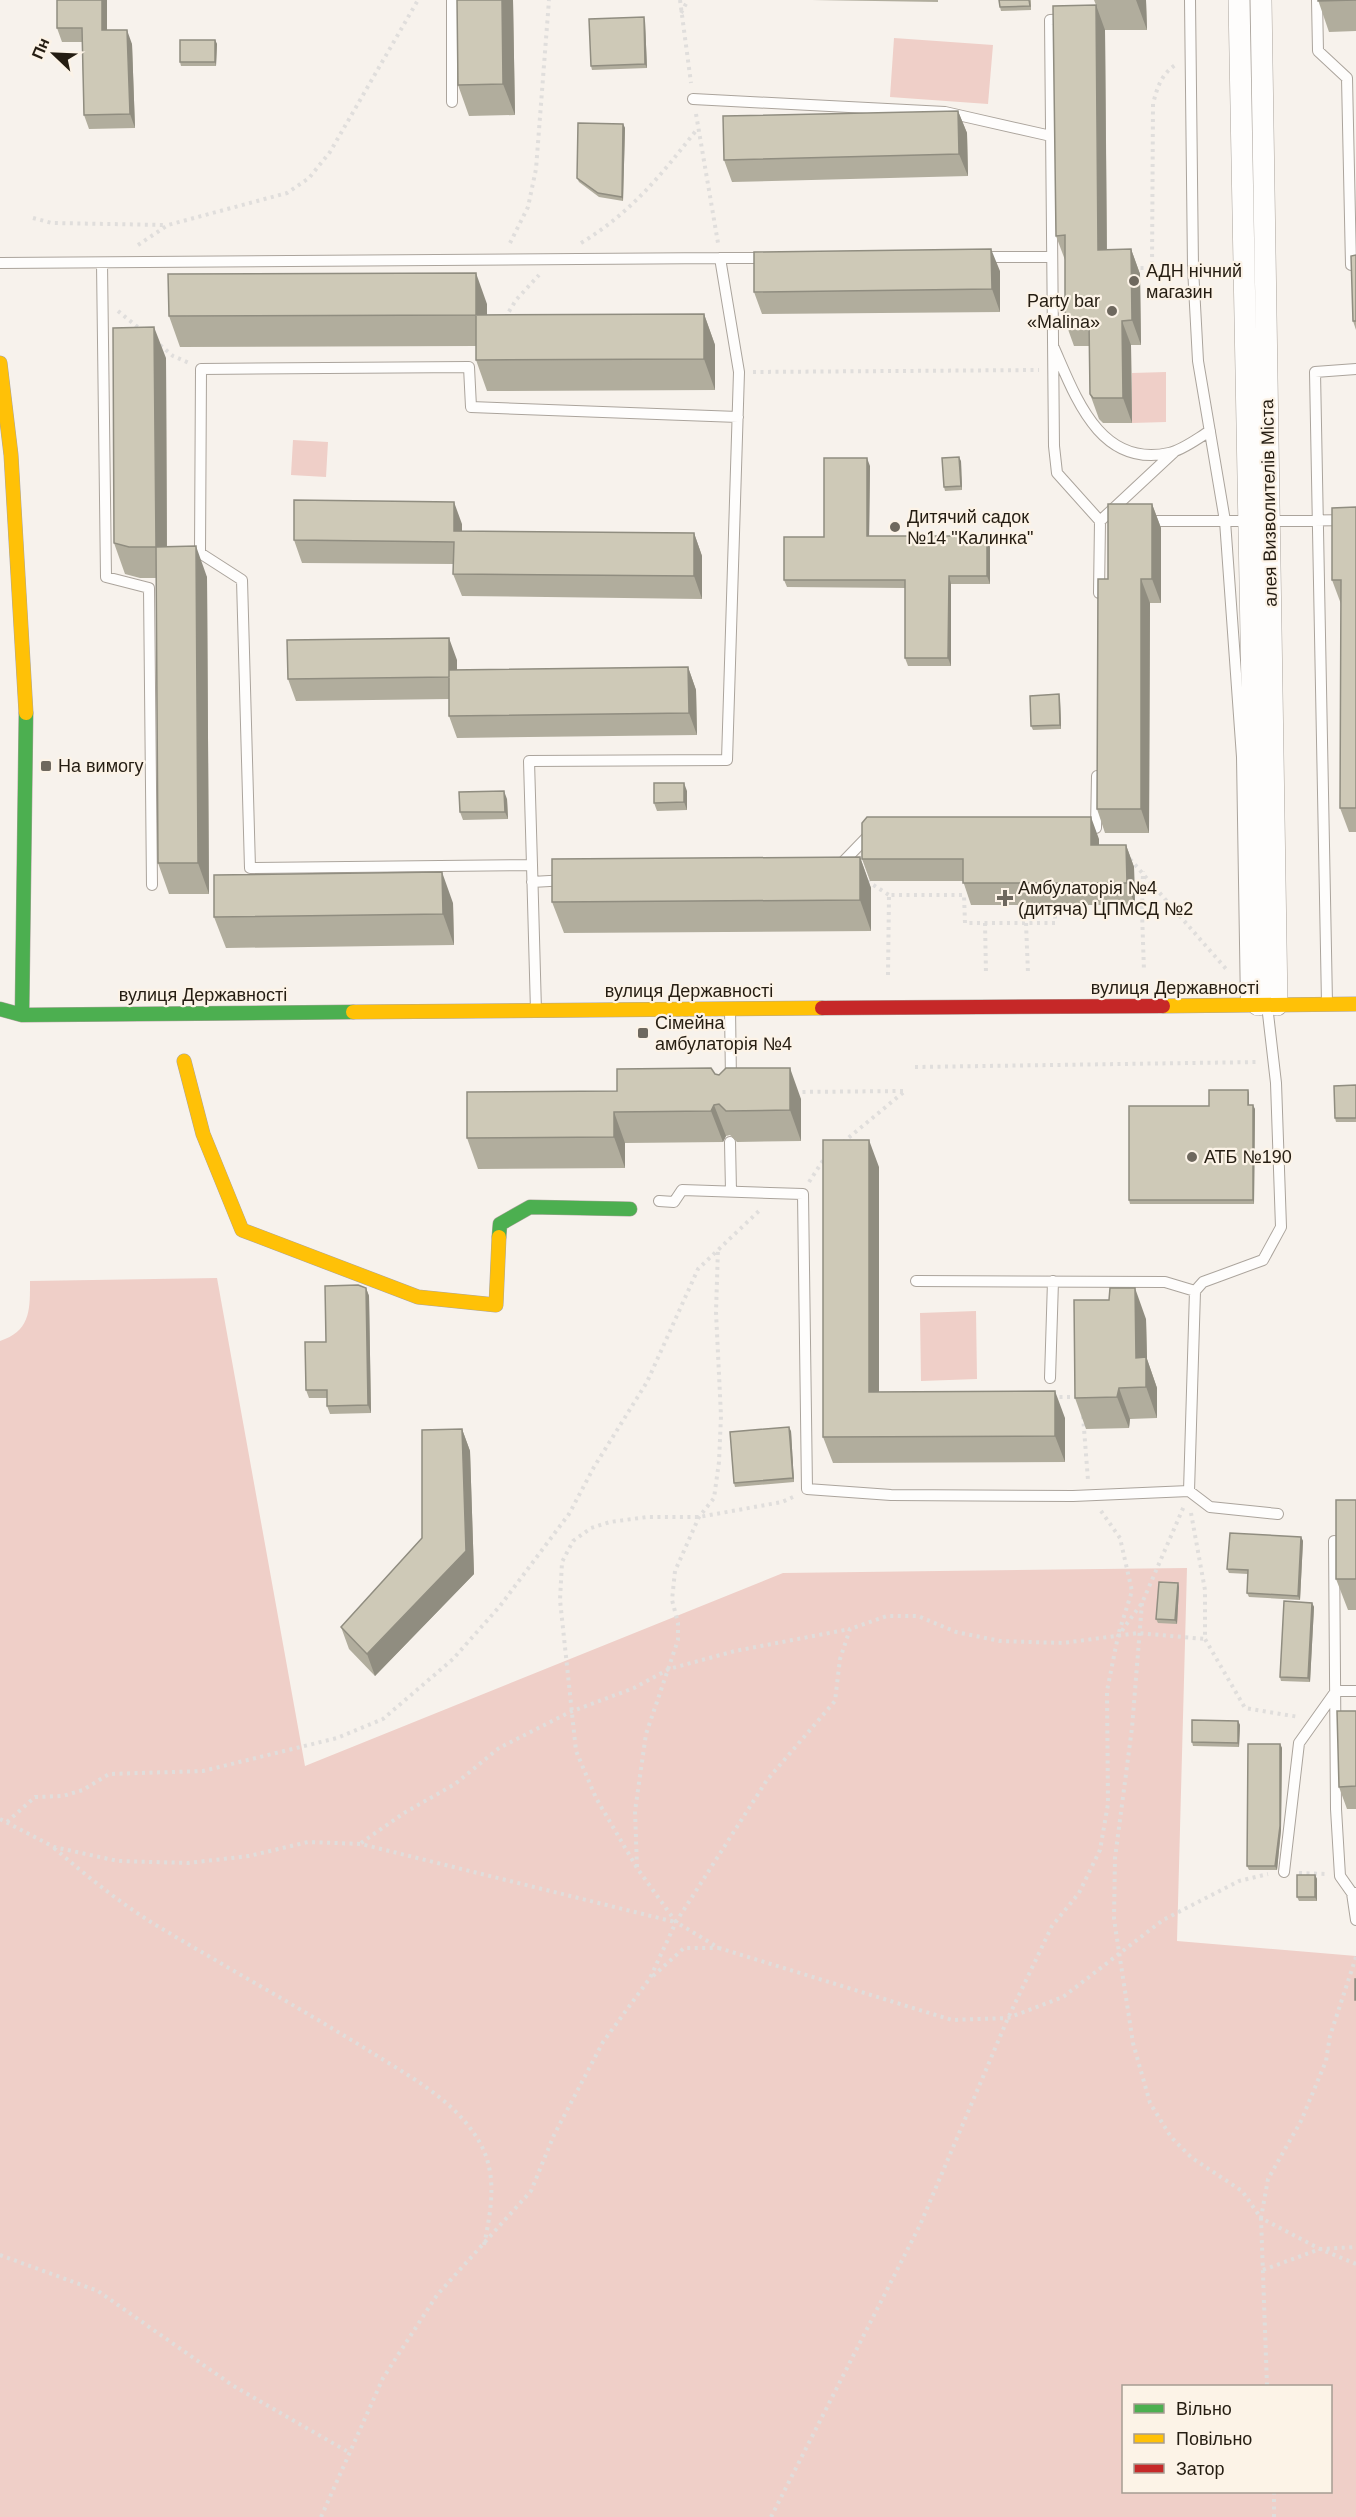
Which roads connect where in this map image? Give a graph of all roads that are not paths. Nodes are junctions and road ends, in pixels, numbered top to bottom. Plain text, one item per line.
1 (452, 0) edge
2 (1190, 0) edge
3 (1239, 0) edge
4 (1261, 0) edge
5 (1317, 0) edge
6 (1081, 19) edge
7 (693, 99) road end
8 (452, 102) dead end
9 (1051, 136) junction
10 (969, 257) edge
11 (1051, 257) junction
12 (720, 258) junction
13 (779, 258) edge
14 (0, 263) edge
15 (102, 263) junction
16 (1351, 265) edge
17 (1052, 342) junction
18 (0, 363) edge
19 (1356, 369) edge
20 (738, 417) junction
21 (1210, 431) junction
22 (1174, 452) junction
23 (1320, 520) junction
24 (1356, 520) edge
25 (1100, 521) junction
26 (1225, 521) junction
27 (1259, 521) junction
28 (1099, 604) edge
29 (1097, 769) edge
30 (886, 828) edge
31 (1073, 828) edge
32 (532, 865) junction
33 (830, 865) edge
34 (580, 879) edge
35 (532, 882) junction
36 (152, 885) dead end
37 (1262, 1005) junction
38 (1327, 1005) junction
39 (1356, 1005) edge
40 (0, 1009) edge
41 (730, 1009) junction
42 (536, 1011) junction
43 (22, 1015) junction
44 (184, 1061) dead end
45 (731, 1092) edge
46 (730, 1142) edge
47 (731, 1191) junction
48 (659, 1201) dead end
49 (630, 1209) dead end
50 (916, 1281) dead end
51 (1053, 1281) junction
52 (1195, 1291) junction
53 (1050, 1378) dead end
54 (1189, 1491) junction
55 (1278, 1514) dead end
56 (1335, 1541) edge
57 (1336, 1690) junction
58 (1356, 1691) edge
59 (1284, 1872) road end
60 (1354, 1893) edge
61 (1356, 1920) edge

1 - 8 lane
2 - 21 lane
3 - 27 street, алея Визволителів Міста
4 - 27 street, алея Визволителів Міста
5 - 16 lane
6 - 9 lane
7 - 9 lane
9 - 11 lane
10 - 11 lane
11 - 17 lane
12 - 13 lane
12 - 15 lane
12 - 20 lane
14 - 15 lane
15 - 36 lane
17 - 22 lane
17 - 25 lane
18 - 43 street
19 - 23 lane
20 - 32 lane
20 - 32 lane
21 - 22 lane
21 - 26 lane
22 - 25 lane
23 - 24 lane
23 - 27 lane
23 - 38 lane
25 - 26 lane
25 - 28 lane
26 - 27 lane
26 - 37 lane
27 - 37 street, алея Визволителів Міста
29 - 31 lane
30 - 33 lane
32 - 35 lane
34 - 35 lane
35 - 42 lane
37 - 38 street, вулиця Державності
37 - 41 street, вулиця Державності
37 - 52 lane
38 - 39 street, вулиця Державності
40 - 43 street, вулиця Державності
41 - 42 street, вулиця Державності
41 - 45 lane
42 - 43 street, вулиця Державності
44 - 49 street
46 - 47 lane
47 - 48 lane
47 - 54 lane
50 - 51 lane
51 - 52 lane
51 - 53 lane
52 - 54 lane
54 - 55 lane
56 - 57 lane
57 - 58 lane
57 - 59 lane
57 - 60 lane
60 - 61 lane

